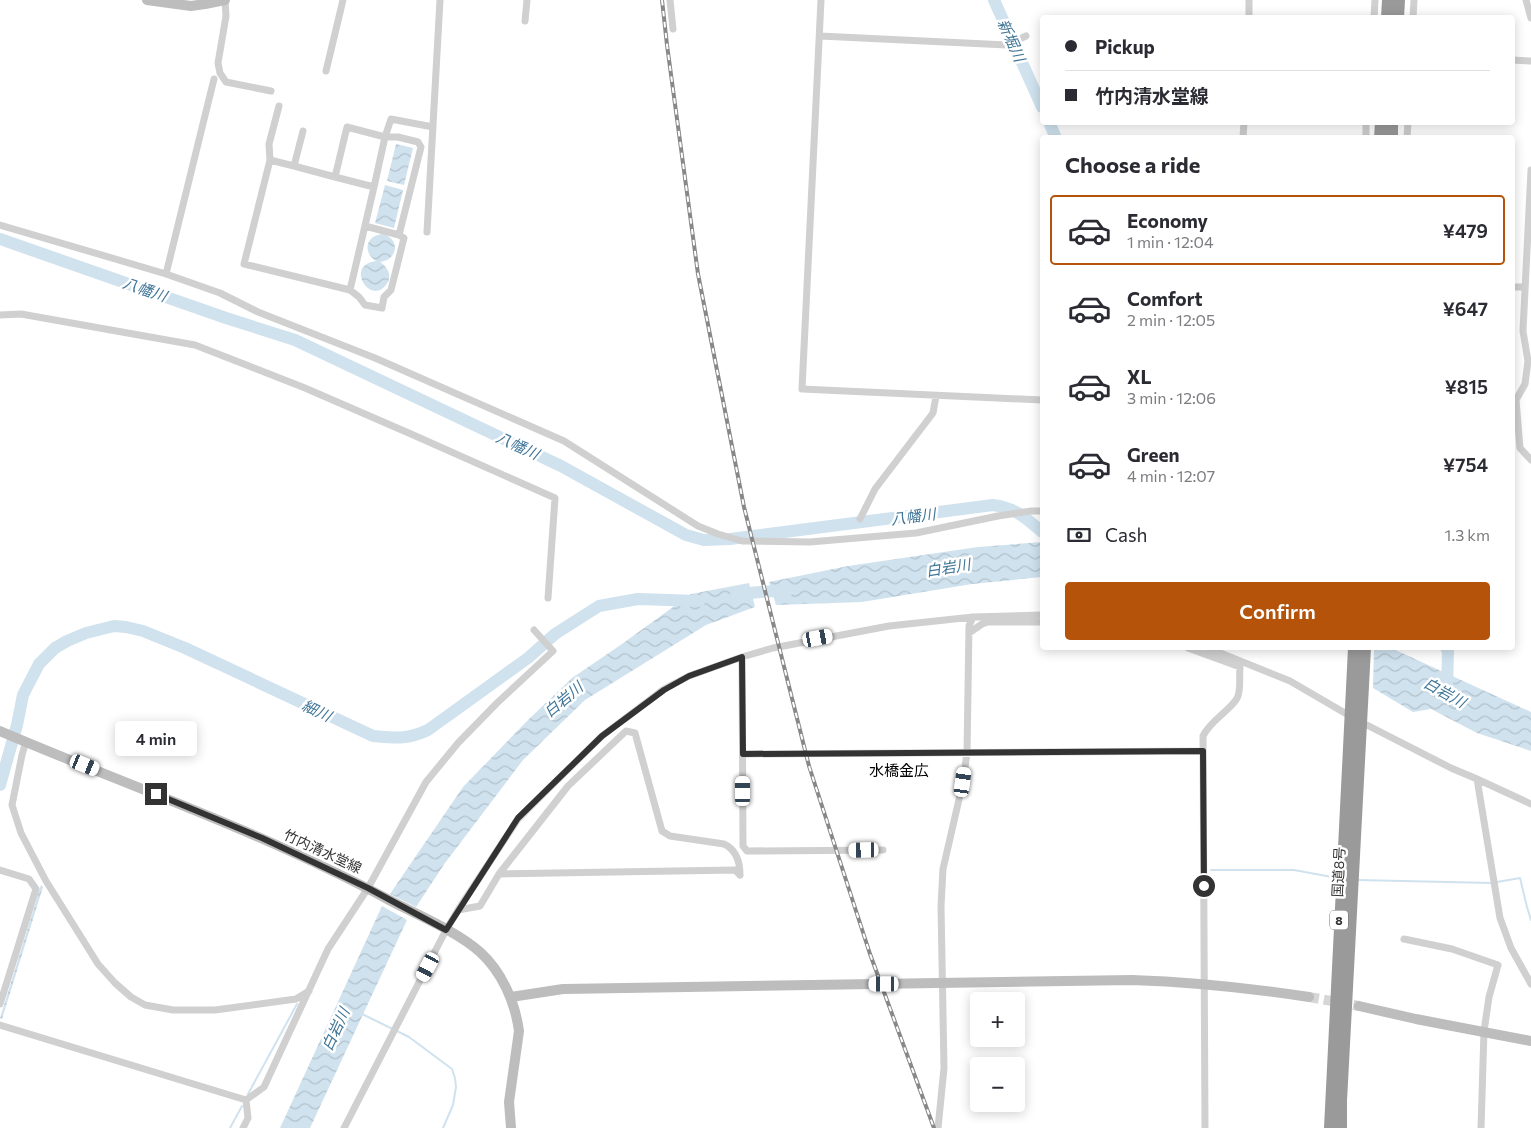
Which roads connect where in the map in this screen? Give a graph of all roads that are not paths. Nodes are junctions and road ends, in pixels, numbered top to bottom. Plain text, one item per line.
1 (147, 0) edge
2 (225, 0) edge
3 (344, 0) edge
4 (440, 0) edge
5 (526, 0) edge
6 (670, 0) edge
7 (822, 0) edge
8 (1250, 0) edge
9 (1375, 0) edge
10 (1388, 0) edge
11 (1399, 0) edge
12 (1414, 0) edge
13 (1526, 0) edge
14 (1249, 15) edge
15 (1374, 15) edge
16 (1387, 15) edge
17 (1398, 15) edge
18 (1413, 15) edge
19 (1531, 18) edge
20 (525, 21) dead end
21 (673, 28) dead end
22 (820, 36) junction
23 (1026, 36) dead end
24 (1515, 60) edge
25 (1531, 61) edge
26 (326, 71) dead end
27 (214, 79) dead end
28 (270, 91) dead end
29 (279, 106) dead end
30 (433, 127) junction
31 (303, 131) dead end
32 (386, 137) junction
33 (270, 160) junction
34 (294, 166) junction
35 (1531, 170) edge
36 (335, 177) junction
37 (374, 187) junction
38 (0, 225) edge
39 (365, 226) junction
40 (427, 232) dead end
41 (399, 235) junction
42 (1530, 237) edge
43 (166, 274) junction
44 (1515, 287) edge
45 (1525, 287) junction
46 (350, 290) junction
47 (0, 315) edge
48 (936, 396) junction
49 (1040, 400) edge
50 (1531, 460) edge
51 (1040, 511) edge
52 (860, 519) dead end
53 (548, 598) dead end
54 (1040, 615) edge
55 (973, 617) junction
56 (1040, 622) edge
57 (534, 630) dead end
58 (970, 632) junction
59 (1193, 650) edge
60 (1213, 650) edge
61 (1354, 650) edge
62 (1365, 650) edge
63 (742, 657) junction
64 (1355, 716) junction
65 (0, 731) edge
66 (26, 742) junction
67 (1203, 751) junction
68 (967, 753) junction
69 (743, 754) junction
70 (1477, 778) junction
71 (1531, 804) edge
72 (883, 850) dead end
73 (0, 870) edge
74 (499, 874) junction
75 (368, 888) junction
76 (458, 910) junction
77 (446, 930) junction
78 (1404, 939) dead end
79 (943, 983) junction
80 (1204, 984) junction
81 (1531, 984) edge
82 (309, 991) junction
83 (511, 996) junction
84 (1309, 997) tunnel mouth
85 (0, 1004) edge
86 (1359, 1006) tunnel mouth
87 (0, 1025) edge
88 (1484, 1032) junction
89 (1531, 1041) edge
90 (246, 1100) junction
91 (243, 1128) edge
92 (344, 1128) edge
93 (511, 1128) edge
94 (938, 1128) edge
95 (1205, 1128) edge
96 (1330, 1128) edge
97 (1341, 1128) edge
98 (1481, 1128) edge

1 - 2 street
2 - 28 street
3 - 26 street
4 - 30 street
5 - 20 street
6 - 21 street
7 - 22 street
8 - 14 street
9 - 15 street
10 - 16 highway
11 - 17 highway
12 - 18 street
13 - 19 street
22 - 23 street
22 - 48 street
24 - 25 street
27 - 43 street
29 - 33 street
30 - 32 street
30 - 40 street
31 - 34 street
32 - 36 street
32 - 37 street
32 - 41 street
33 - 34 street
33 - 46 street
34 - 36 street
35 - 42 street
36 - 37 street
37 - 39 street
38 - 43 street
39 - 41 street
39 - 46 street
41 - 46 street
42 - 45 street
43 - 51 street
44 - 45 street
45 - 50 street
47 - 53 street
48 - 49 street
48 - 52 street
54 - 55 street
55 - 58 street
55 - 63 street
56 - 58 street
57 - 75 street
58 - 68 street
59 - 67 street
60 - 64 street
61 - 64 highway, 国道8号 / 8
62 - 64 highway, 国道8号 / 8
63 - 69 street
63 - 76 street
64 - 70 street
64 - 96 highway, 国道8号 / 8
64 - 97 highway, 国道8号 / 8
65 - 66 street, 竹内清水堂線
66 - 75 street, 竹内清水堂線
66 - 82 street
67 - 68 street
67 - 80 street
68 - 69 street
68 - 79 street
69 - 72 street
70 - 71 street
70 - 81 street
73 - 85 street
74 - 74 street
74 - 76 street
75 - 77 street, 竹内清水堂線
75 - 82 street
76 - 77 street
77 - 83 street, 竹内清水堂線
77 - 92 street
78 - 88 street
79 - 80 street
79 - 83 street
79 - 94 street
80 - 84 street
80 - 95 street
82 - 90 street
83 - 93 street, 竹内清水堂線
86 - 88 street
87 - 90 street
88 - 89 street
88 - 98 street
90 - 91 street

